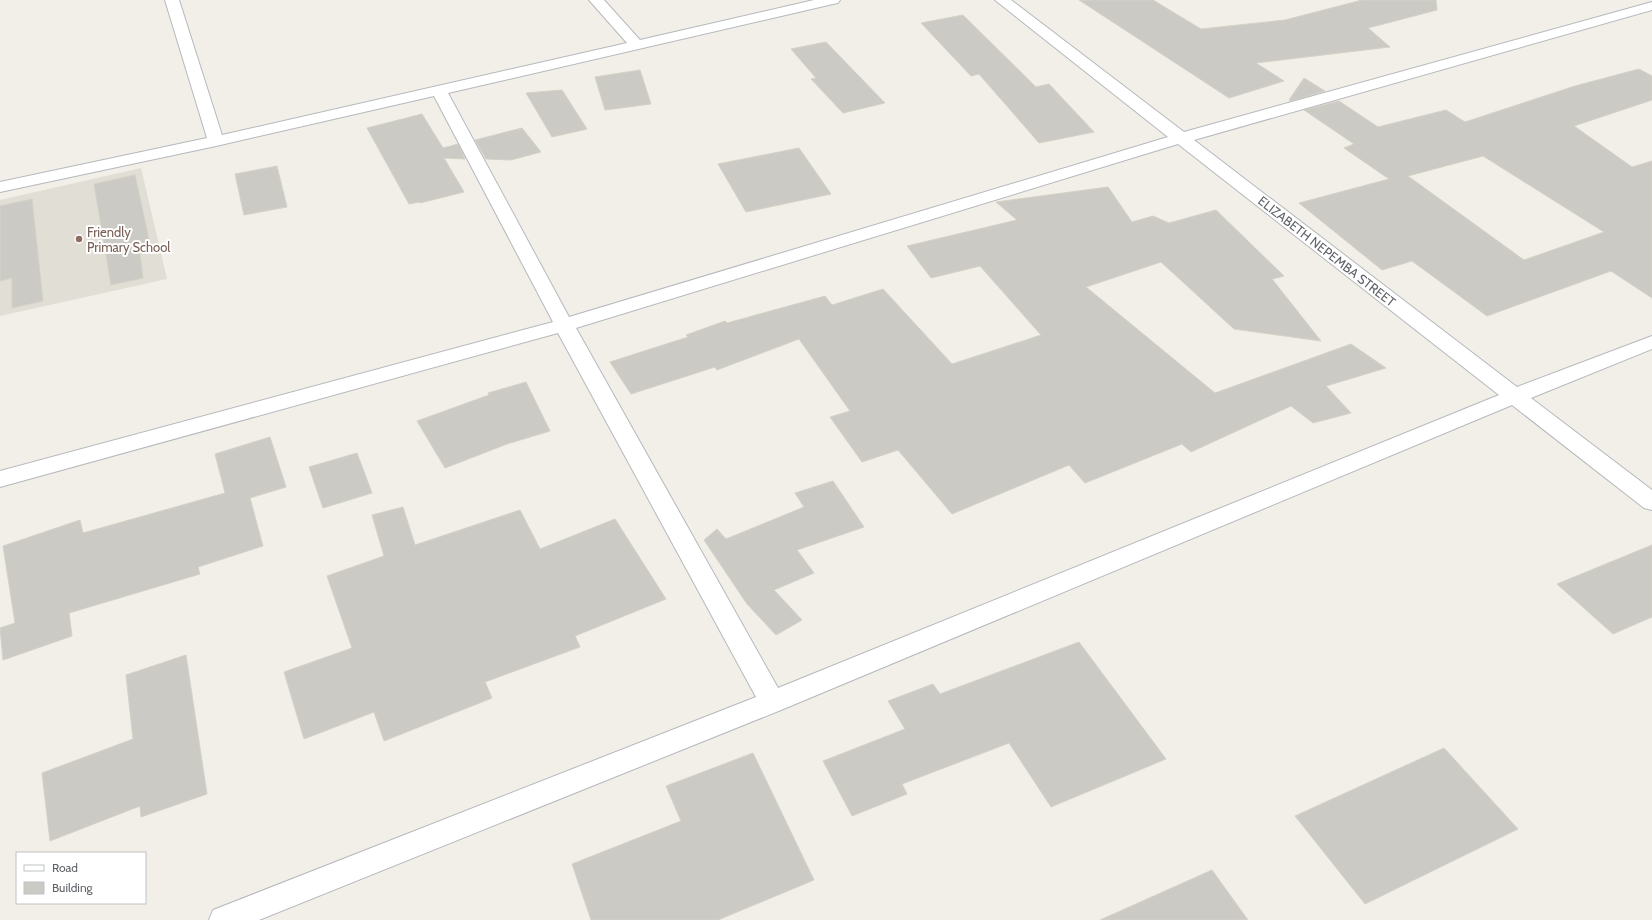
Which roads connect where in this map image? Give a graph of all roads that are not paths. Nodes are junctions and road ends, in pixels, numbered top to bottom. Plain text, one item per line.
1 (172, 0) edge
2 (596, 0) edge
3 (833, 0) edge
4 (1002, 0) edge
5 (1652, 6) edge
6 (637, 45) junction
7 (439, 90) junction
8 (1181, 138) junction
9 (216, 141) junction
10 (0, 187) edge
11 (564, 325) junction
12 (1652, 342) edge
13 (1515, 396) junction
14 (0, 478) edge
15 (1652, 502) edge
16 (772, 702) junction
17 (224, 920) edge

1 - 9 street
2 - 6 street
3 - 6 street
4 - 8 street, ELIZABETH NEPEMBA STREET
5 - 8 street
6 - 7 street
7 - 9 street
7 - 11 street
8 - 11 street
8 - 13 street, ELIZABETH NEPEMBA STREET
9 - 10 street
11 - 14 street
11 - 16 street
12 - 13 street
13 - 15 street, ELIZABETH NEPEMBA STREET
13 - 16 street
16 - 17 street

